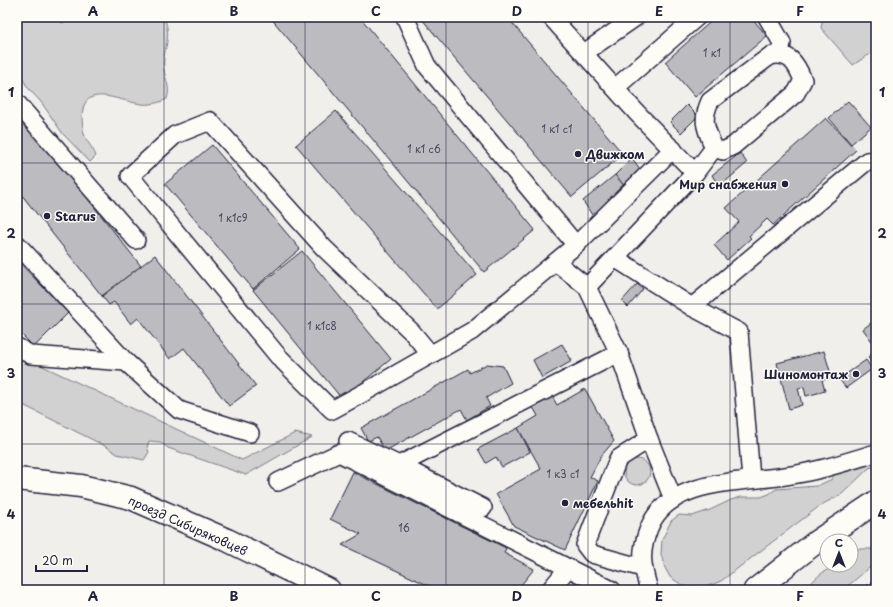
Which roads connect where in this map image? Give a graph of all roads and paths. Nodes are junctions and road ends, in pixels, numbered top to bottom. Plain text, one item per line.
1 (405, 17) edge
2 (552, 17) edge
3 (636, 17) edge
4 (697, 17) edge
5 (767, 17) edge
6 (584, 53) junction
7 (780, 54) junction
8 (615, 88) junction
9 (17, 103) edge
10 (714, 148) junction
11 (673, 149) junction
12 (876, 160) edge
13 (695, 173) junction
14 (136, 240) dead end
15 (17, 244) edge
16 (576, 245) junction
17 (615, 258) junction
18 (556, 262) junction
19 (587, 287) junction
20 (692, 307) junction
21 (17, 347) edge
22 (619, 353) junction
23 (431, 355) junction
24 (126, 362) junction
25 (250, 433) dead end
26 (649, 439) junction
27 (348, 441) dead end
28 (876, 453) edge
29 (399, 465) junction
30 (17, 479) edge
31 (751, 479) junction
32 (278, 482) dead end
33 (673, 499) junction
34 (876, 502) edge
35 (483, 508) dead end
36 (568, 568) junction
37 (643, 568) junction
38 (876, 580) edge
39 (607, 589) edge
40 (329, 590) edge
41 (550, 590) edge
42 (649, 590) edge
43 (755, 590) edge
44 (862, 590) edge

1 - 16 street
2 - 6 street
3 - 6 street
4 - 8 street
5 - 7 street
6 - 8 street
7 - 10 street
7 - 10 street
8 - 11 street
9 - 14 street
10 - 13 street
11 - 13 street
11 - 16 street
12 - 20 street
13 - 17 street
15 - 24 street
16 - 18 street
17 - 19 street
17 - 20 street
18 - 19 street
18 - 23 street
19 - 22 street
20 - 31 street
21 - 24 street
22 - 26 street
22 - 29 street
23 - 23 street
24 - 25 street
26 - 33 street
26 - 37 street
27 - 29 street
28 - 31 street
29 - 35 street
30 - 40 main road, проезд Сибиряковцев
31 - 33 street
32 - 36 street
33 - 37 street
34 - 43 main road
36 - 39 street
36 - 41 street
37 - 42 street
38 - 44 path

